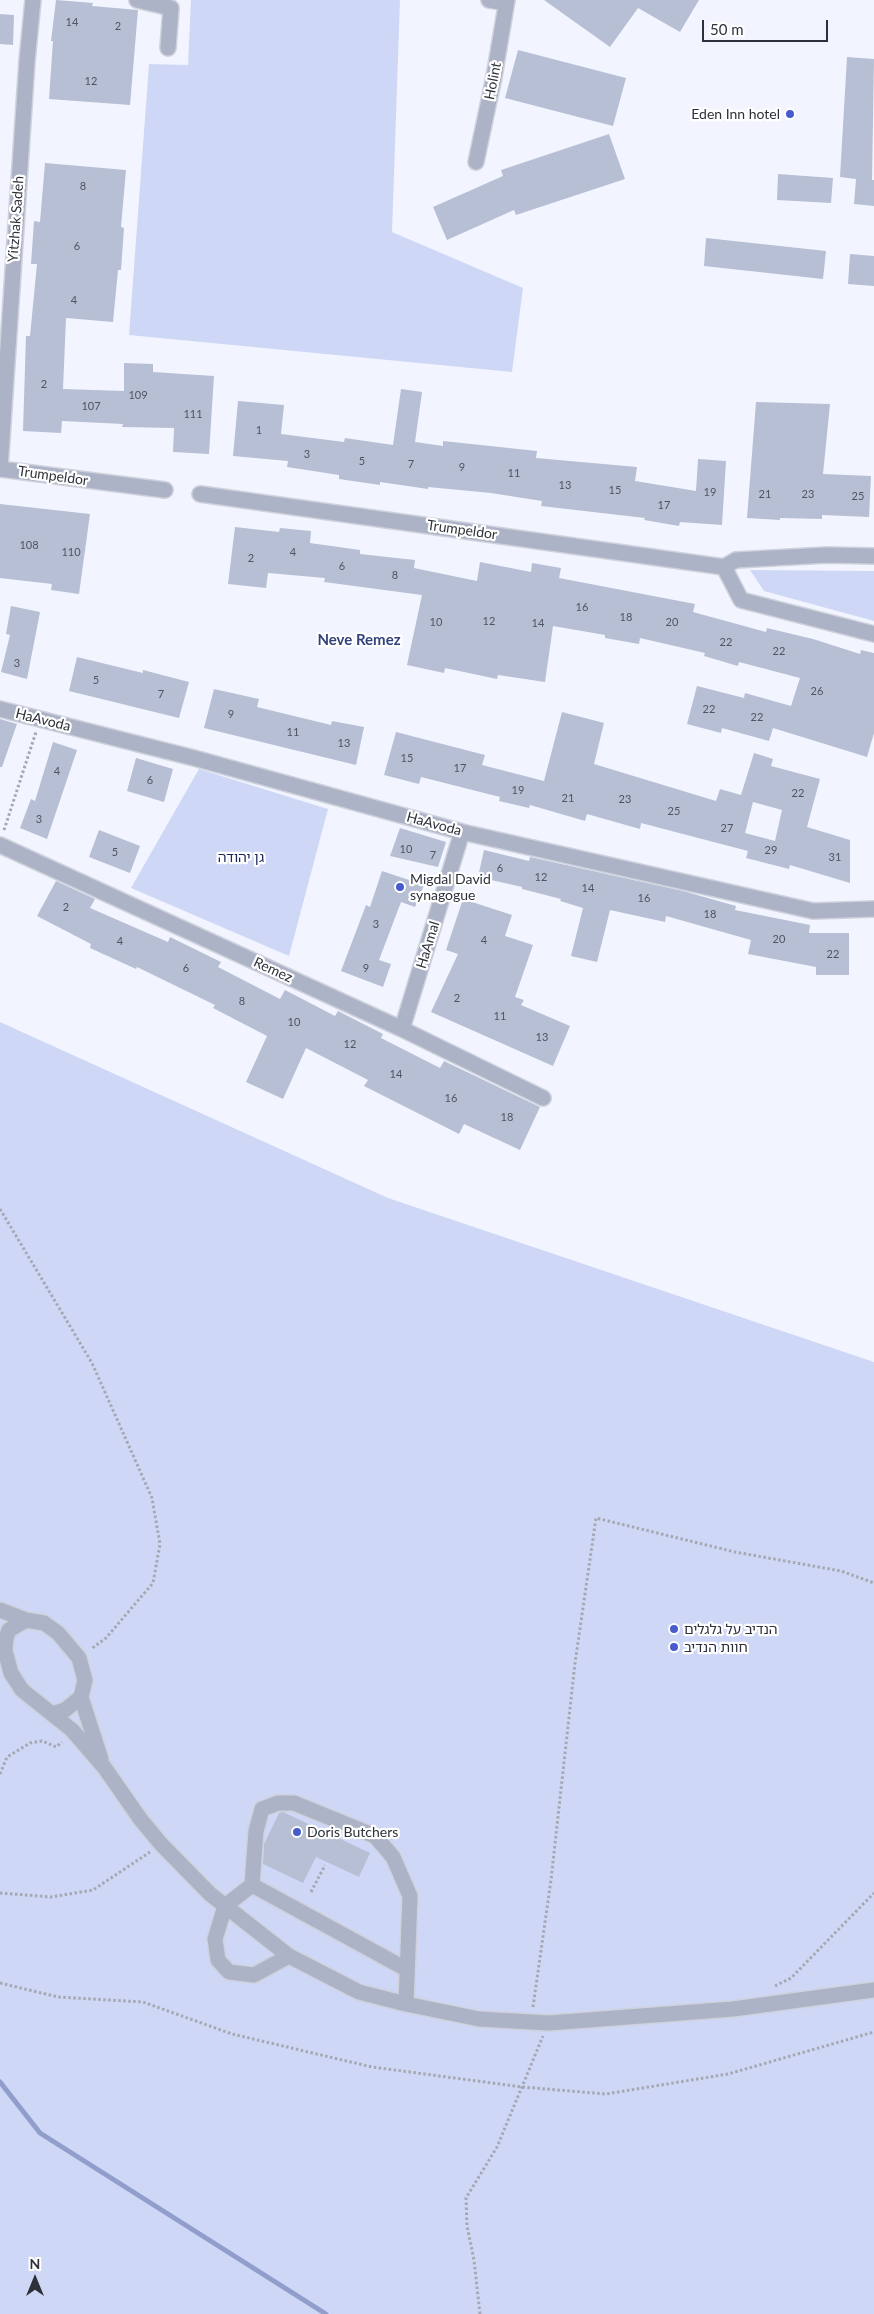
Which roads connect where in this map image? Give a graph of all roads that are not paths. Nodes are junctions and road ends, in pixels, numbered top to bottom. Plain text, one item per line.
1 (33, 0) edge
2 (137, 0) edge
3 (489, 0) edge
4 (506, 2) edge
5 (168, 48) dead end
6 (476, 162) dead end
7 (5, 328) edge
8 (0, 468) edge
9 (165, 490) dead end
10 (200, 494) dead end
11 (874, 556) edge
12 (724, 566) junction
13 (874, 634) edge
14 (0, 709) edge
15 (462, 832) junction
16 (2, 839) edge
17 (874, 909) edge
18 (402, 1029) junction
19 (544, 1098) dead end
20 (0, 1610) edge
21 (26, 1620) junction
22 (3, 1647) edge
23 (82, 1697) junction
24 (52, 1714) junction
25 (104, 1767) junction
26 (252, 1886) junction
27 (225, 1906) junction
28 (289, 1956) junction
29 (406, 1970) junction
30 (874, 1990) edge
31 (406, 2004) junction

1 - 7 street, Yitzhak Sadeh
2 - 5 street
3 - 4 street
4 - 6 street, Holint
7 - 8 street, Yitzhak Sadeh
8 - 9 street, Trumpeldor
10 - 12 street, Trumpeldor
11 - 12 street, Trumpeldor
12 - 13 street
14 - 15 street, HaAvoda
15 - 17 street, HaAvoda
15 - 18 street, HaAmal
16 - 18 street, Remez
18 - 19 street, Remez
20 - 21 street
21 - 22 street
21 - 23 street
22 - 24 street
23 - 24 street
23 - 25 street
24 - 25 street
25 - 27 street
26 - 27 street
26 - 29 street
26 - 29 street
27 - 28 street
27 - 28 street
28 - 31 street
29 - 31 street
30 - 31 street

